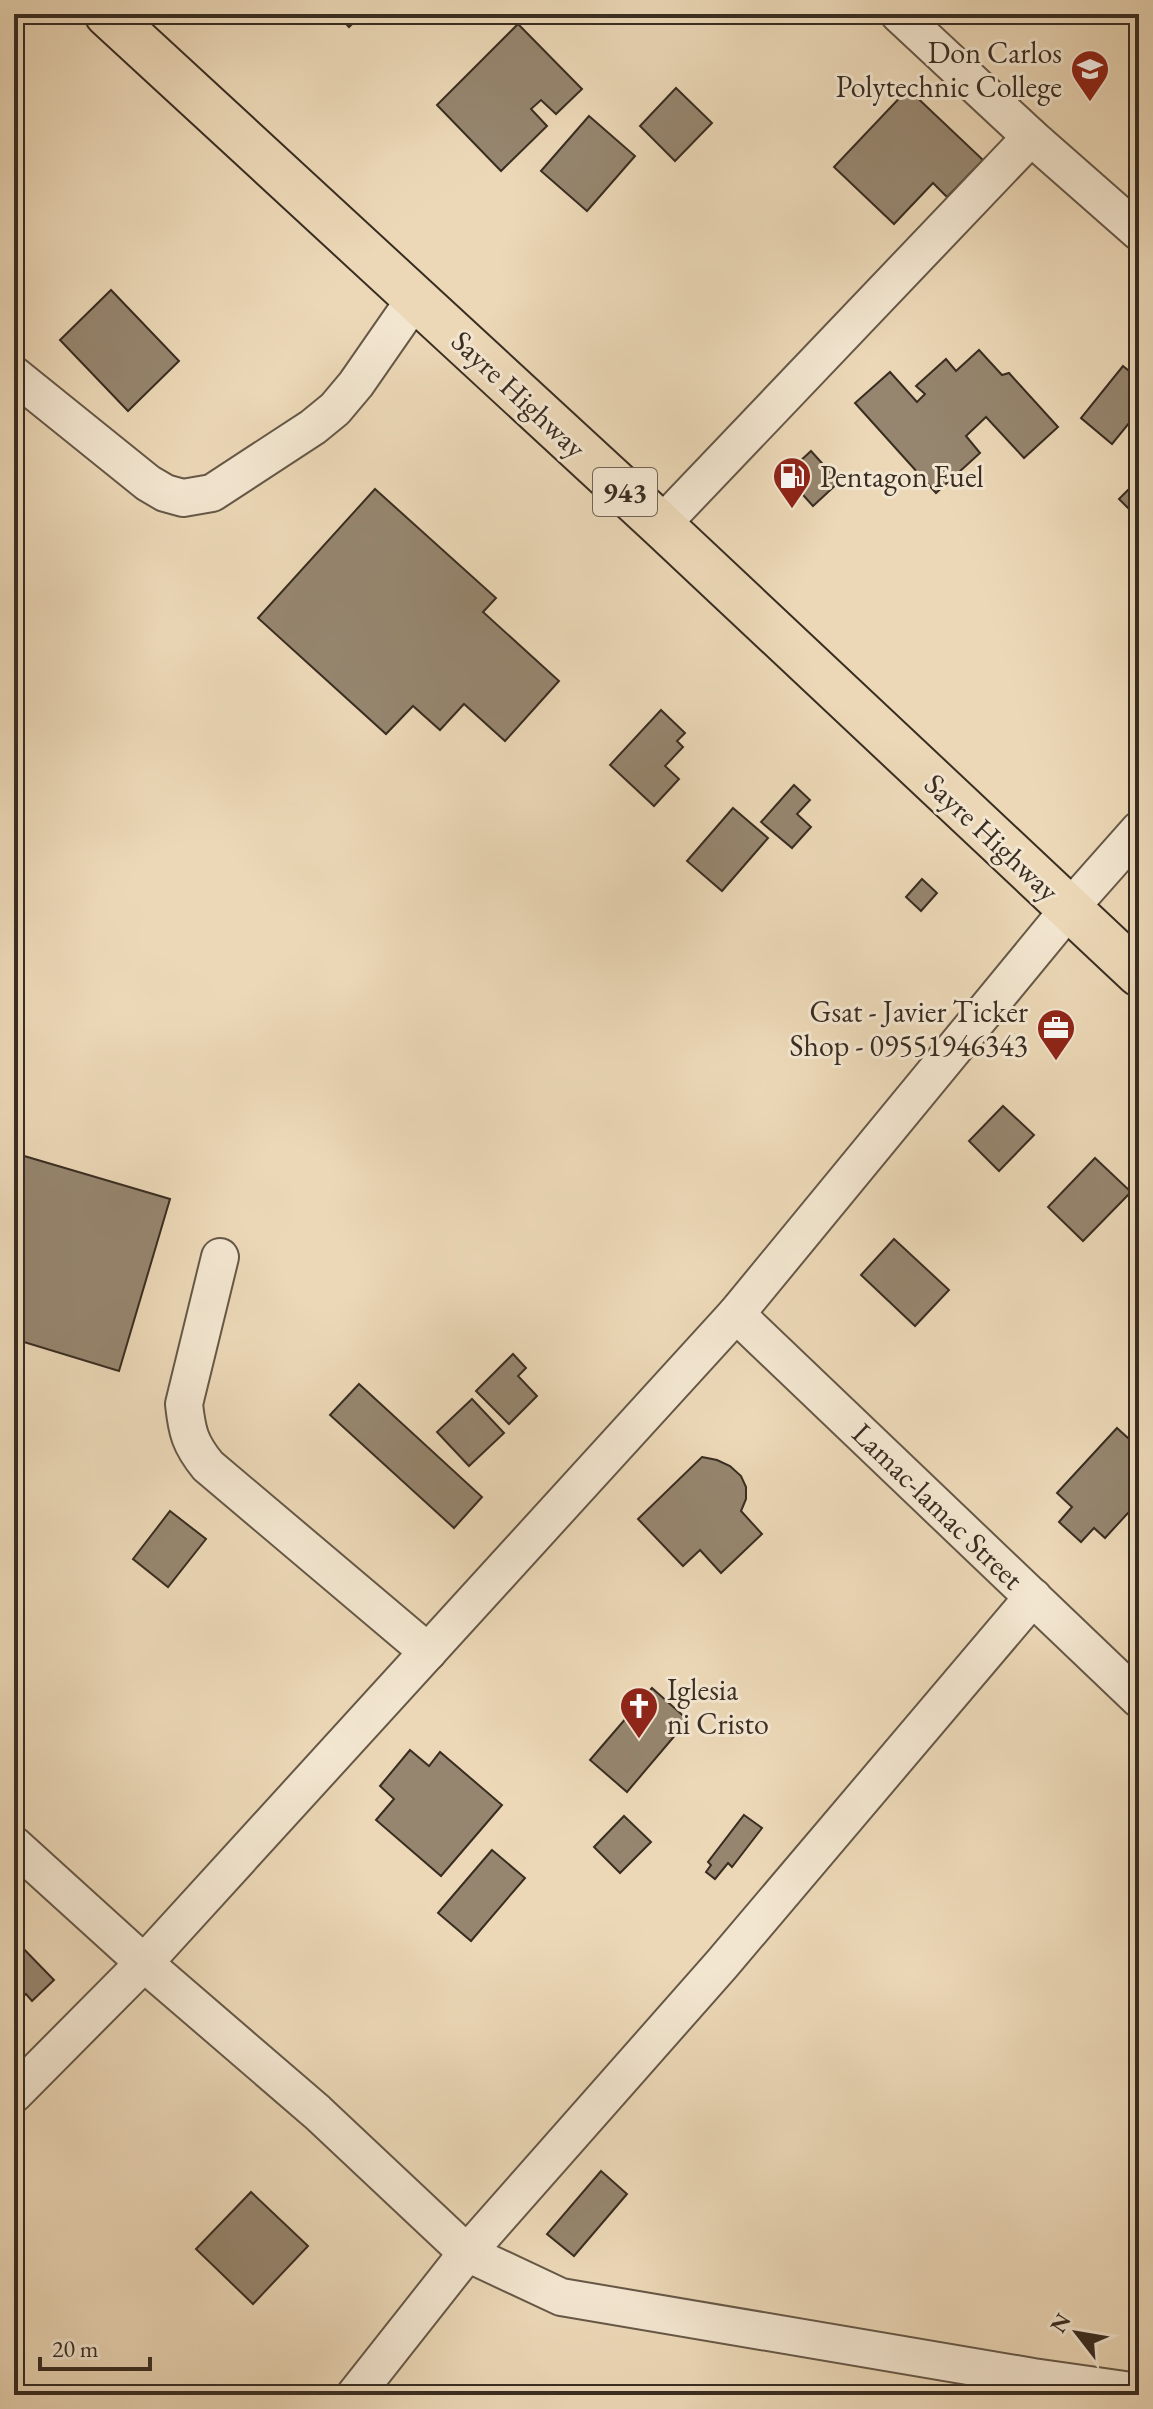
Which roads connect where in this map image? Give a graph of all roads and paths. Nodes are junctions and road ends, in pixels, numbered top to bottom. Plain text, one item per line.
1 (107, 14) edge
2 (899, 14) edge
3 (1031, 137) junction
4 (1139, 232) edge
5 (415, 299) junction
6 (14, 375) edge
7 (661, 525) junction
8 (1139, 830) edge
9 (1069, 909) junction
10 (1139, 974) edge
11 (220, 1257) dead end
12 (736, 1314) junction
13 (1033, 1597) junction
14 (428, 1652) junction
15 (1139, 1699) edge
16 (14, 1845) edge
17 (144, 1963) junction
18 (14, 2094) edge
19 (467, 2253) junction
20 (1032, 2386) edge
21 (1139, 2392) edge
22 (355, 2395) edge

1 - 5 highway, Sayre Highway / 943
2 - 3 street
3 - 4 street
3 - 7 street
5 - 6 street
5 - 7 highway, Sayre Highway / 943
7 - 9 highway, Sayre Highway / 943
8 - 9 street
9 - 10 highway, Sayre Highway / 943
9 - 12 street
11 - 14 street
12 - 13 street, Lamac-lamac Street
12 - 14 street
13 - 15 street, Lamac-lamac Street
13 - 19 street
14 - 17 street
16 - 17 street
17 - 18 street
17 - 19 street
19 - 20 street
19 - 22 street
20 - 21 street

